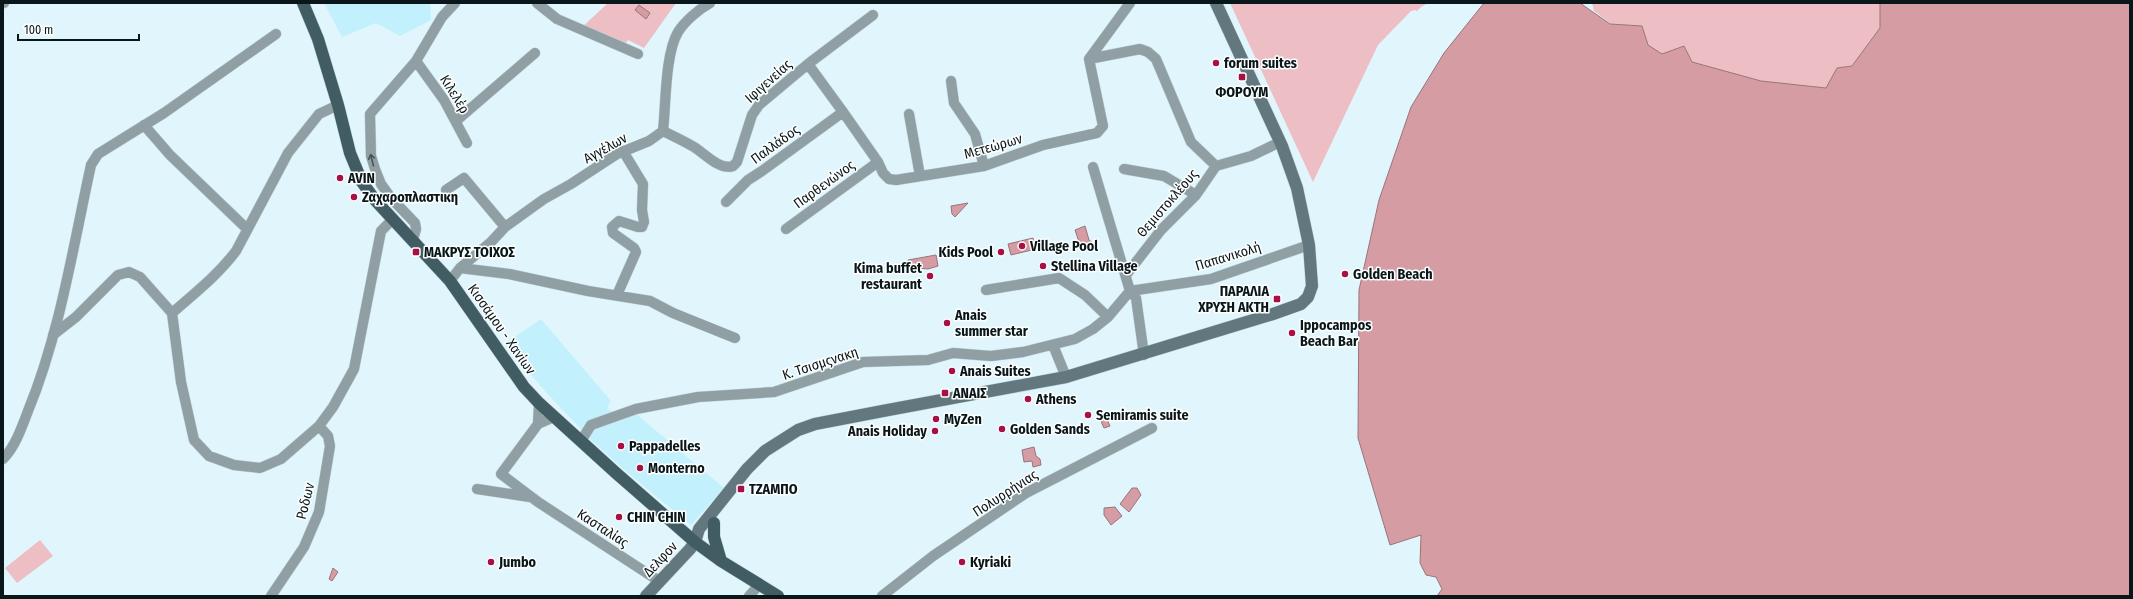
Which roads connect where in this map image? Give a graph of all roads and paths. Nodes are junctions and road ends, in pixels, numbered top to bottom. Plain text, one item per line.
1 (303, 3) edge
2 (455, 3) edge
3 (537, 3) edge
4 (710, 3) edge
5 (1130, 3) edge
6 (1216, 3) edge
7 (873, 15) dead end
8 (276, 34) dead end
9 (535, 53) dead end
10 (638, 54) dead end
11 (1089, 59) junction
12 (416, 61) junction
13 (808, 64) junction
14 (951, 81) dead end
15 (338, 105) junction
16 (843, 112) junction
17 (909, 114) dead end
18 (456, 121) junction
19 (144, 125) junction
20 (663, 131) junction
21 (1280, 142) junction
22 (467, 143) dead end
23 (623, 151) junction
24 (878, 162) junction
25 (984, 166) junction
26 (1216, 166) junction
27 (1093, 167) dead end
28 (1124, 169) dead end
29 (920, 176) junction
30 (446, 190) dead end
31 (1196, 195) junction
32 (726, 202) dead end
33 (393, 219) junction
34 (505, 227) junction
35 (246, 228) junction
36 (786, 229) dead end
37 (413, 240) junction
38 (1309, 245) junction
39 (460, 268) junction
40 (1126, 275) junction
41 (450, 281) junction
42 (986, 290) dead end
43 (1130, 291) junction
44 (617, 295) junction
45 (172, 313) junction
46 (1108, 317) junction
47 (53, 335) junction
48 (735, 338) dead end
49 (1053, 345) junction
50 (1144, 355) junction
51 (1066, 377) junction
52 (538, 403) junction
53 (554, 417) junction
54 (538, 424) junction
55 (320, 427) junction
56 (1152, 428) dead end
57 (581, 441) junction
58 (3, 459) edge
59 (477, 489) dead end
60 (532, 497) junction
61 (724, 500) junction
62 (714, 523) junction
63 (695, 542) junction
64 (721, 561) junction
65 (659, 581) junction
66 (759, 585) junction
67 (271, 596) edge
68 (646, 596) edge
69 (748, 596) edge
70 (778, 596) edge
71 (882, 596) edge

1 - 15 main road, Κισσάμου - Χανίων
2 - 12 street
3 - 10 street
4 - 20 street
5 - 11 street
6 - 21 street
7 - 13 street, Ιφιγενείας
8 - 19 street
9 - 18 street
11 - 25 street, Μετεώρων
11 - 26 street
12 - 18 street, Κιλελέρ
37 -> 12 street
13 - 16 street, Μετεώρων
13 - 20 street, Ιφιγενείας
14 - 25 street
15 - 33 main road, Κισσάμου - Χανίων
15 - 35 street
16 - 24 street, Μετεώρων
16 - 32 street, Παλλάδος
17 - 29 street
18 - 22 street, Κιλελέρ
19 - 35 street
19 - 47 street
20 - 23 street, Αγγέλων
21 - 26 street, Θεμιστοκλέους
21 - 38 street
23 - 34 street, Αγγέλων
23 - 44 street
24 - 29 street, Μετεώρων
24 - 36 street, Παρθενώνος
25 - 29 street, Μετεώρων
26 - 31 street, Θεμιστοκλέους
27 - 40 street
28 - 31 street
30 - 34 street
31 - 40 street, Θεμιστοκλέους
33 - 37 main road, Κισσάμου - Χανίων
33 - 55 street
34 - 39 street, Αγγέλων
35 - 45 street
37 - 41 main road, Κισσάμου - Χανίων
38 - 43 street, Παπανικολή
38 - 50 street
39 - 41 street, Αγγέλων
39 - 44 street
40 - 43 street
41 - 52 main road, Κισσάμου - Χανίων
42 - 46 street
43 - 46 street, Κ. Τσισμςνακη
43 - 50 street
44 - 48 street
45 - 47 street
45 - 55 street
46 - 49 street, Κ. Τσισμςνακη
47 - 58 street
49 - 51 street
49 - 57 street, Κ. Τσισμςνακη
50 - 51 street
51 - 61 street
52 - 53 main road, Κισσάμου - Χανίων
52 - 54 street
53 - 54 street
53 - 57 main road, Κισσάμου - Χανίων
54 - 60 street, Κασταλίας
55 - 67 street, Ροδων
56 - 71 street, Πολυρρήνιας
57 - 63 main road, Κισσάμου - Χανίων
59 - 60 street, Κασταλίας
60 - 65 street, Κασταλίας
61 - 62 street
61 - 63 street
62 - 63 street
62 - 64 main road
63 - 64 main road, Κισσάμου - Χανίων
63 - 65 street, Δελφον
64 - 66 main road, Κισσάμου - Χανίων
65 - 68 street, Δελφον
66 - 69 street
66 - 70 main road, Κισσάμου - Χανίων

